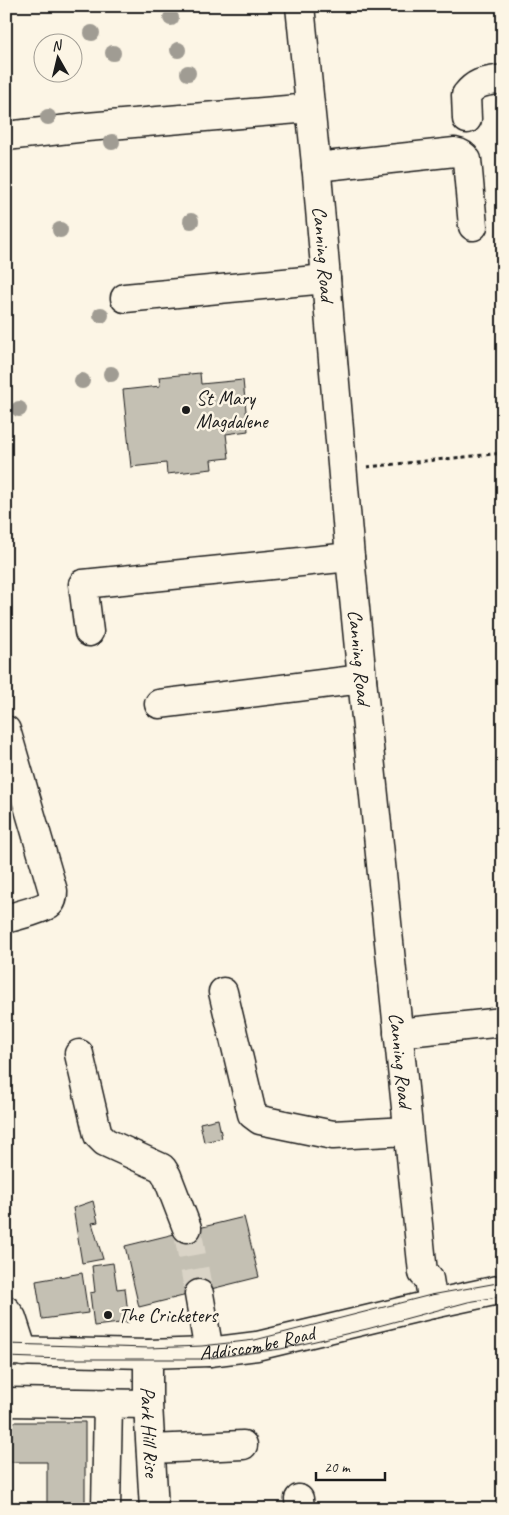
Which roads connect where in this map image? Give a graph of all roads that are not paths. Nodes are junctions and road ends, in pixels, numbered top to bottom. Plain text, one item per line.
1 (300, 6) edge
2 (503, 80) edge
3 (310, 108) junction
4 (468, 119) dead end
5 (6, 136) edge
6 (316, 167) junction
7 (474, 226) dead end
8 (326, 279) junction
9 (125, 298) dead end
10 (350, 557) junction
11 (89, 632) dead end
12 (362, 679) junction
13 (159, 704) dead end
14 (6, 730) edge
15 (6, 918) edge
16 (223, 992) dead end
17 (503, 1022) edge
18 (398, 1033) junction
19 (79, 1054) dead end
20 (408, 1130) junction
21 (187, 1228) tunnel mouth
22 (503, 1289) edge
23 (200, 1294) tunnel mouth
24 (433, 1304) junction
25 (6, 1310) edge
26 (14, 1351) edge
27 (209, 1352) junction
28 (148, 1354) junction
29 (6, 1402) edge
30 (108, 1403) junction
31 (148, 1404) junction
32 (242, 1445) dead end
33 (150, 1449) junction
34 (106, 1509) edge
35 (154, 1509) edge

1 - 3 street, Canning Road
2 - 4 street
3 - 5 street
3 - 6 street, Canning Road
6 - 7 street
6 - 8 street, Canning Road
8 - 9 street
8 - 10 street, Canning Road
10 - 11 street
10 - 12 street, Canning Road
12 - 13 street
12 - 18 street, Canning Road
14 - 15 street
16 - 20 street
17 - 18 street
18 - 20 street, Canning Road
19 - 21 street
20 - 24 street, Canning Road
22 - 24 street, Addiscombe Road
23 - 27 street
24 - 27 street, Addiscombe Road
25 - 26 street
26 - 28 street, Addiscombe Road
27 - 28 street, Addiscombe Road
28 - 31 street, Park Hill Rise
29 - 30 street
30 - 31 street
30 - 34 street
31 - 33 street, Park Hill Rise
32 - 33 street
33 - 35 street, Park Hill Rise

